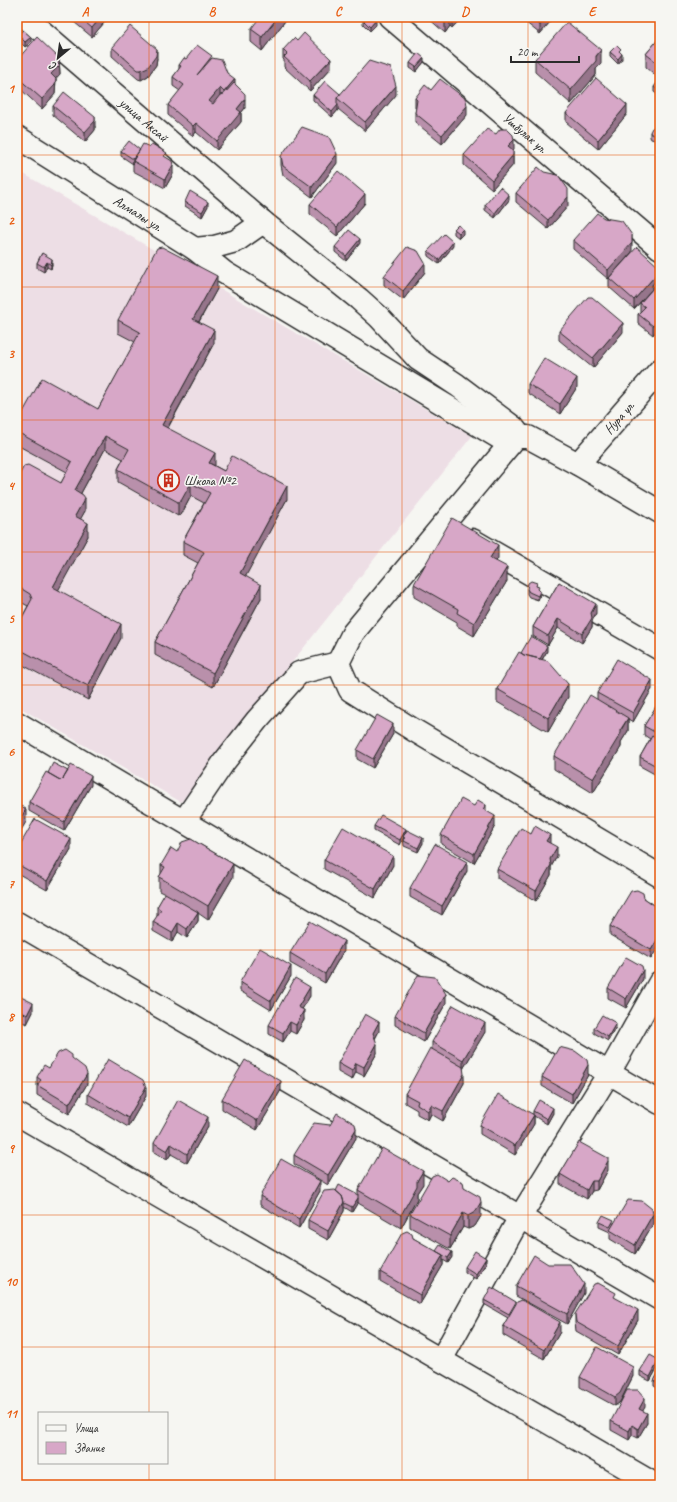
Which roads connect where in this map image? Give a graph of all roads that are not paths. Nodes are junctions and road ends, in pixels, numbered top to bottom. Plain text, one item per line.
1 (25, 17) edge
2 (390, 17) edge
3 (17, 137) edge
4 (263, 222) junction
5 (660, 248) edge
6 (195, 249) junction
7 (660, 370) edge
8 (515, 440) junction
9 (578, 464) junction
10 (660, 512) edge
11 (444, 524) junction
12 (660, 649) edge
13 (338, 663) junction
14 (17, 723) edge
15 (184, 821) junction
16 (660, 876) edge
17 (17, 923) edge
18 (660, 982) edge
19 (609, 1074) junction
20 (660, 1103) edge
21 (17, 1114) edge
22 (520, 1217) junction
23 (660, 1299) edge
24 (441, 1360) junction
25 (656, 1485) edge

1 - 4 street, улица Аксай
2 - 5 street, Ушбулак ул.
3 - 6 street, Алмалы ул.
4 - 6 street
4 - 8 street, улица Аксай
6 - 8 street, Алмалы ул.
7 - 9 street, Нура ул.
8 - 9 street
8 - 11 street
9 - 10 street
11 - 12 street
11 - 13 street
13 - 15 street
13 - 16 street
14 - 15 street
15 - 19 street
17 - 22 street
18 - 19 street
19 - 20 street
19 - 22 street
21 - 24 street
22 - 23 street
22 - 24 street
24 - 25 street

